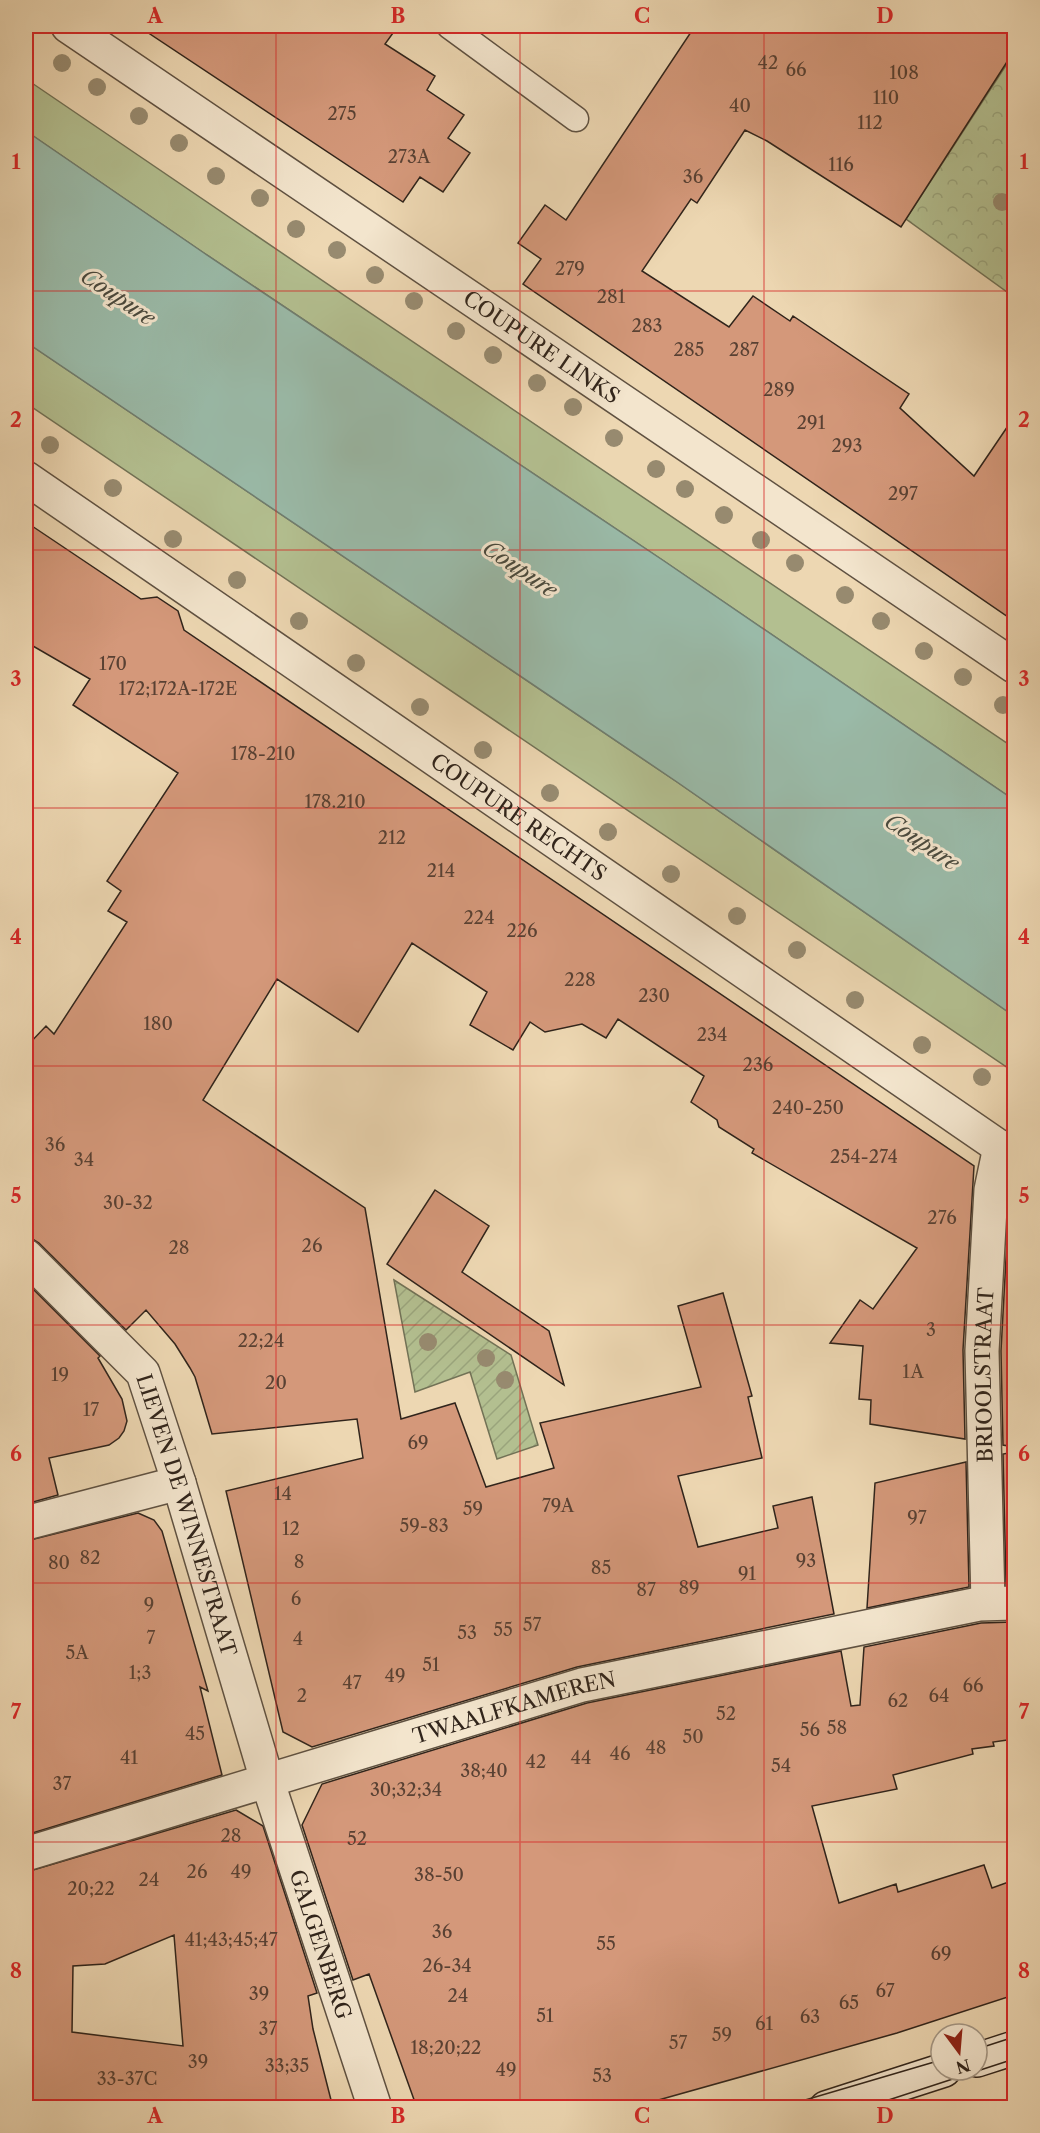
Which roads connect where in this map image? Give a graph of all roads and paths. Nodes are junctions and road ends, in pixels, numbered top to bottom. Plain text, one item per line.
1 (68, 26) edge
2 (449, 26) edge
3 (576, 119) dead end
4 (26, 478) edge
5 (1014, 666) edge
6 (1007, 1152) edge
7 (26, 1256) edge
8 (179, 1483) junction
9 (26, 1523) edge
10 (1001, 1603) edge
11 (267, 1780) junction
12 (26, 1854) edge
13 (1014, 2048) edge
14 (989, 2056) edge
15 (929, 2075) edge
16 (375, 2108) edge
17 (826, 2108) edge

1 - 5 street, COUPURE LINKS
2 - 3 lane
4 - 6 street, COUPURE RECHTS
6 - 10 street, BRIOOLSTRAAT
7 - 8 street, LIEVEN DE WINNESTRAAT
8 - 9 street
8 - 11 street, LIEVEN DE WINNESTRAAT
10 - 11 street, TWAALFKAMEREN
11 - 12 street, TWAALFKAMEREN
11 - 16 street, GALGENBERG
13 - 14 street
15 - 17 street

